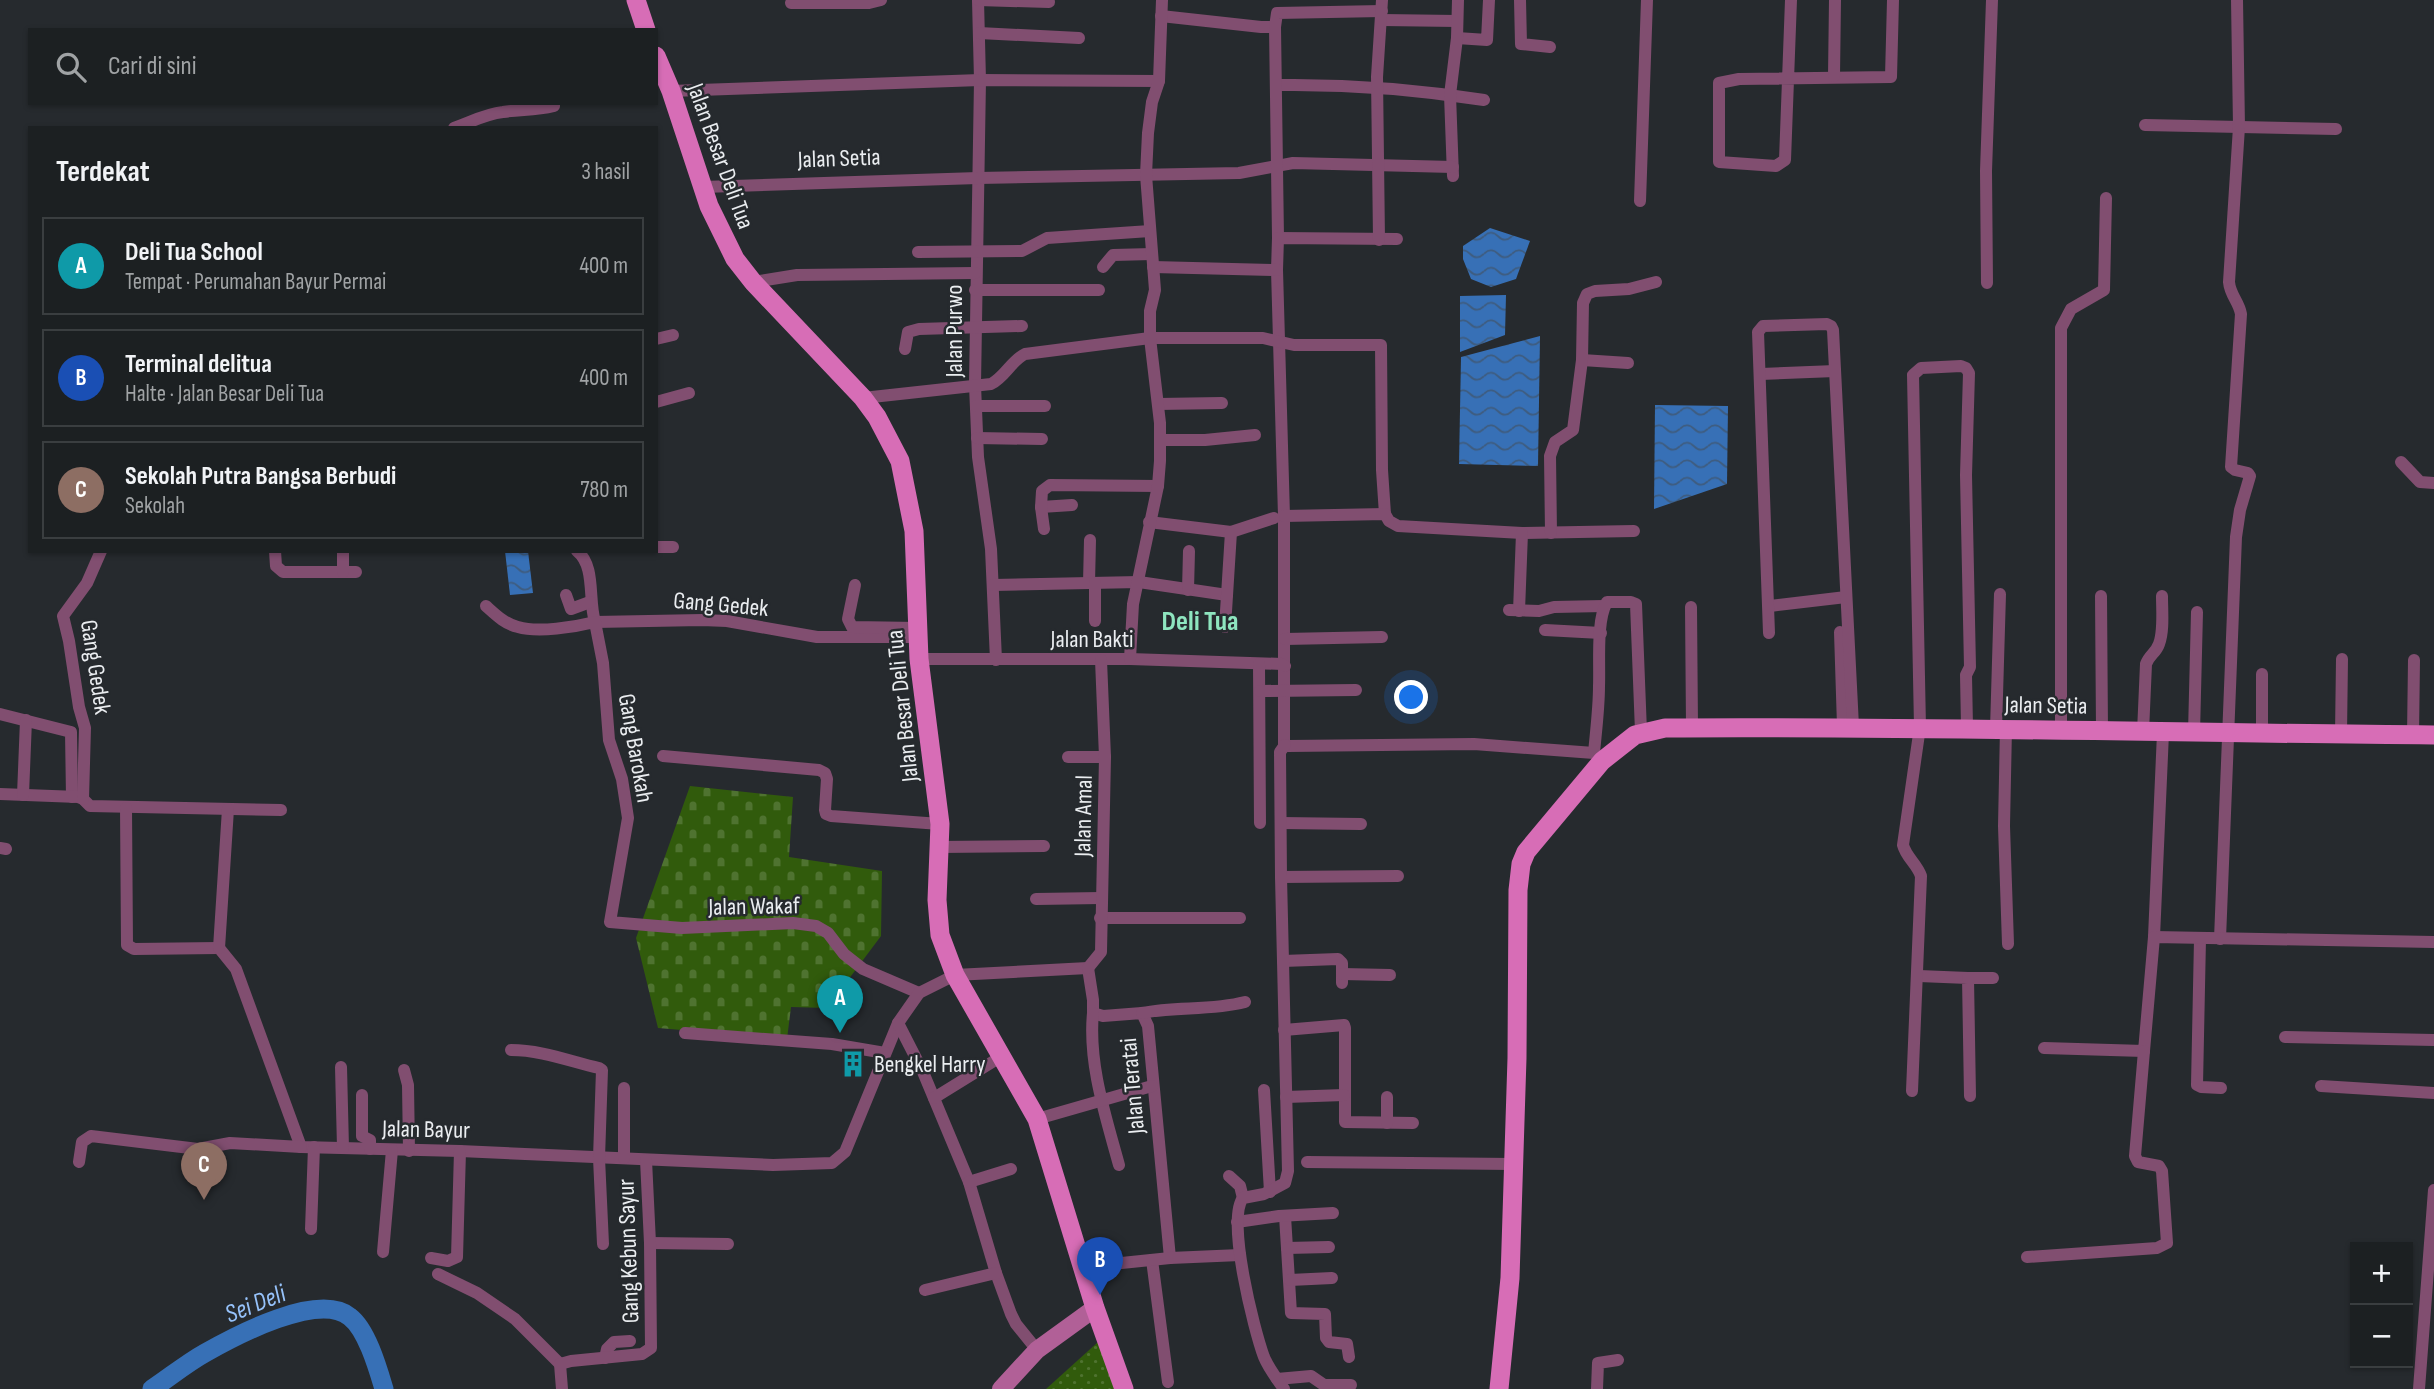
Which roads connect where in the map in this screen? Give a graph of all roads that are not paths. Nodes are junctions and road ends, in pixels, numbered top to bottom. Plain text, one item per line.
1 (636, 0) edge
2 (881, 0) edge
3 (978, 0) edge
4 (1162, 0) edge
5 (1458, 0) edge
6 (1489, 0) edge
7 (1520, 0) edge
8 (1647, 0) edge
9 (1791, 0) edge
10 (1835, 0) edge
11 (1893, 0) edge
12 (1992, 0) edge
13 (2237, 0) edge
14 (1049, 2) dead end
15 (791, 3) dead end
16 (1278, 7) edge
17 (1382, 10) edge
18 (1161, 16) junction
19 (1457, 21) junction
20 (1275, 27) junction
21 (645, 28) edge
22 (979, 33) junction
23 (1079, 38) dead end
24 (1457, 38) junction
25 (1550, 47) dead end
26 (658, 61) edge
27 (1833, 76) junction
28 (1787, 79) junction
29 (980, 80) junction
30 (1158, 81) junction
31 (1277, 85) junction
32 (1378, 89) junction
33 (671, 91) junction
34 (1450, 95) junction
35 (1484, 100) dead end
36 (554, 106) dead end
37 (2145, 125) dead end
38 (459, 126) edge
39 (2239, 127) junction
40 (2336, 129) dead end
41 (1276, 166) junction
42 (1377, 166) junction
43 (1146, 175) junction
44 (978, 178) junction
45 (703, 187) junction
46 (2106, 198) dead end
47 (1640, 201) dead end
48 (1150, 231) junction
49 (1278, 238) junction
50 (1396, 239) dead end
51 (1379, 240) junction
52 (976, 251) junction
53 (918, 252) dead end
54 (1152, 260) junction
55 (1103, 267) dead end
56 (1277, 270) junction
57 (975, 273) junction
58 (753, 282) junction
59 (1656, 282) dead end
60 (1987, 283) dead end
61 (975, 290) junction
62 (1099, 290) dead end
63 (1022, 326) dead end
64 (975, 328) junction
65 (674, 335) dead end
66 (1150, 338) junction
67 (658, 339) edge
68 (1279, 342) junction
69 (905, 349) dead end
70 (1582, 360) junction
71 (1629, 363) dead end
72 (1835, 371) junction
73 (1760, 374) junction
74 (975, 385) junction
75 (690, 393) dead end
76 (863, 398) junction
77 (658, 401) edge
78 (1222, 403) dead end
79 (1158, 404) junction
80 (976, 406) junction
81 (1045, 406) dead end
82 (1255, 435) dead end
83 (977, 438) junction
84 (1042, 439) dead end
85 (1161, 440) junction
86 (2401, 462) dead end
87 (2434, 483) edge
88 (1158, 486) junction
89 (1072, 505) dead end
90 (1041, 507) junction
91 (1385, 514) junction
92 (1279, 517) junction
93 (1149, 522) junction
94 (1044, 529) dead end
95 (1634, 531) dead end
96 (1231, 532) junction
97 (1522, 533) junction
98 (1551, 533) junction
99 (1090, 540) dead end
100 (658, 547) edge
101 (673, 547) dead end
102 (1189, 551) dead end
103 (100, 553) edge
104 (275, 553) edge
105 (344, 553) edge
106 (579, 553) edge
107 (1139, 582) junction
108 (1092, 583) junction
109 (855, 584) dead end
110 (993, 584) junction
111 (1188, 590) junction
112 (2000, 594) dead end
113 (566, 595) dead end
114 (1227, 595) junction
115 (2101, 596) dead end
116 (2162, 596) dead end
117 (1842, 597) junction
118 (590, 602) junction
119 (486, 606) dead end
120 (1604, 606) junction
121 (1770, 606) junction
122 (1691, 607) dead end
123 (2197, 612) dead end
124 (1095, 621) dead end
125 (595, 622) junction
126 (1225, 627) dead end
127 (1545, 630) dead end
128 (918, 632) junction
129 (1601, 633) junction
130 (1769, 633) dead end
131 (1382, 637) dead end
132 (1285, 639) junction
133 (919, 659) junction
134 (1130, 659) junction
135 (2343, 659) dead end
136 (996, 660) junction
137 (1101, 660) junction
138 (2414, 660) dead end
139 (1259, 664) junction
140 (1284, 666) junction
141 (2262, 674) dead end
142 (1356, 690) dead end
143 (1259, 691) junction
144 (1285, 692) junction
145 (0, 714) edge
146 (26, 720) junction
147 (1848, 726) junction
148 (1692, 727) junction
149 (1920, 727) junction
150 (1967, 727) junction
151 (2001, 728) junction
152 (2061, 728) junction
153 (1649, 730) junction
154 (2102, 731) junction
155 (2153, 733) junction
156 (2194, 733) junction
157 (2229, 733) junction
158 (2262, 734) junction
159 (2341, 734) junction
160 (2413, 735) junction
161 (2434, 735) edge
162 (1282, 748) junction
163 (1260, 752) junction
164 (663, 756) dead end
165 (1068, 757) dead end
166 (1105, 757) junction
167 (1598, 757) junction
168 (0, 794) edge
169 (23, 795) junction
170 (78, 798) junction
171 (126, 808) junction
172 (228, 808) junction
173 (281, 810) dead end
174 (1280, 822) junction
175 (940, 824) junction
176 (1260, 824) dead end
177 (1361, 824) dead end
178 (939, 846) junction
179 (1044, 846) dead end
180 (1398, 876) dead end
181 (1280, 877) junction
182 (1101, 898) junction
183 (1036, 899) dead end
184 (1100, 918) junction
185 (1240, 918) dead end
186 (610, 922) joint
187 (2154, 937) junction
188 (2200, 939) junction
189 (2220, 939) junction
190 (2434, 942) edge
191 (2008, 944) dead end
192 (219, 948) junction
193 (1283, 961) junction
194 (1088, 968) junction
195 (955, 975) junction
196 (1390, 975) dead end
197 (1919, 976) junction
198 (1968, 978) junction
199 (1993, 978) dead end
200 (919, 993) junction
201 (1245, 1002) dead end
202 (1093, 1013) junction
203 (1142, 1013) junction
204 (898, 1023) junction
205 (1284, 1030) junction
206 (685, 1033) dead end
207 (2285, 1037) dead end
208 (2434, 1040) edge
209 (2044, 1048) dead end
210 (511, 1049) dead end
211 (2144, 1051) junction
212 (885, 1053) junction
213 (1002, 1056) junction
214 (341, 1067) dead end
215 (404, 1070) dead end
216 (1152, 1086) junction
217 (2321, 1086) dead end
218 (2221, 1087) dead end
219 (624, 1088) dead end
220 (1264, 1090) dead end
221 (1912, 1091) dead end
222 (1344, 1094) junction
223 (2434, 1094) edge
224 (362, 1096) dead end
225 (1970, 1096) dead end
226 (1286, 1097) junction
227 (1387, 1097) dead end
228 (934, 1098) junction
229 (1101, 1100) junction
230 (1037, 1119) junction
231 (1387, 1123) junction
232 (1412, 1123) dead end
233 (308, 1147) junction
234 (342, 1148) junction
235 (198, 1149) junction
236 (370, 1149) junction
237 (392, 1150) junction
238 (409, 1151) junction
239 (460, 1151) junction
240 (599, 1158) junction
241 (624, 1158) junction
242 (646, 1160) junction
243 (79, 1162) dead end
244 (1307, 1162) dead end
245 (1513, 1164) junction
246 (1119, 1165) dead end
247 (1011, 1168) dead end
248 (1229, 1175) dead end
249 (198, 1176) dead end
250 (969, 1182) junction
251 (2434, 1190) edge
252 (1270, 1192) junction
253 (1243, 1198) junction
254 (1333, 1213) dead end
255 (1285, 1216) junction
256 (1237, 1222) junction
257 (311, 1229) dead end
258 (650, 1243) junction
259 (603, 1244) dead end
260 (728, 1244) dead end
261 (1329, 1247) dead end
262 (1287, 1248) junction
263 (383, 1252) dead end
264 (1240, 1255) junction
265 (2027, 1257) dead end
266 (431, 1258) dead end
267 (1170, 1258) junction
268 (1152, 1260) junction
269 (1083, 1267) junction
270 (996, 1273) junction
271 (438, 1274) dead end
272 (1332, 1278) dead end
273 (1290, 1280) junction
274 (925, 1290) dead end
275 (1097, 1313) junction
276 (1273, 1335) dead end
277 (1258, 1337) junction
278 (630, 1341) dead end
279 (1037, 1350) junction
280 (1349, 1357) dead end
281 (605, 1358) junction
282 (1618, 1360) dead end
283 (560, 1364) junction
284 (1168, 1382) dead end
285 (1281, 1384) edge
286 (1351, 1385) dead end
287 (562, 1389) edge
288 (1002, 1389) edge
289 (1016, 1389) edge
290 (1124, 1389) edge
291 (1499, 1389) edge
292 (1597, 1389) edge
293 (2419, 1389) edge

1 - 21 main road
2 - 15 street
3 - 14 street
3 - 22 street, Jalan Purwo
4 - 18 street
5 - 19 street
6 - 24 street
7 - 25 street
8 - 47 street
9 - 28 street
10 - 27 street
11 - 27 street
12 - 60 street
13 - 39 street
16 - 17 street
16 - 20 street
17 - 19 street
17 - 32 street
18 - 20 street
18 - 30 street
19 - 24 street
20 - 31 street
22 - 23 street
22 - 29 street, Jalan Purwo
24 - 34 street
26 - 33 main road, Jalan Besar Deli Tua
27 - 28 street
28 - 28 street
29 - 30 street
29 - 33 street
29 - 44 street, Jalan Purwo
30 - 43 street
31 - 32 street
31 - 41 street
32 - 34 street
32 - 42 street
33 - 45 main road, Jalan Besar Deli Tua
34 - 35 street
34 - 42 street, Jalan Setia
36 - 38 street
37 - 39 street
39 - 40 street
39 - 157 street
41 - 42 street, Jalan Setia
41 - 43 street, Jalan Setia
41 - 49 street
42 - 51 street
43 - 44 street, Jalan Setia
43 - 48 street
44 - 45 street, Jalan Setia
44 - 52 street, Jalan Purwo
45 - 58 main road, Jalan Besar Deli Tua
46 - 152 street
48 - 52 street
48 - 54 street
49 - 51 street
49 - 56 street
50 - 51 street
52 - 53 street
52 - 57 street, Jalan Purwo
54 - 55 street
54 - 56 street
54 - 66 street
56 - 68 street
57 - 58 street
57 - 61 street, Jalan Purwo
58 - 76 main road, Jalan Besar Deli Tua
59 - 70 street
61 - 62 street
61 - 64 street, Jalan Purwo
63 - 64 street
64 - 69 street
64 - 74 street, Jalan Purwo
65 - 67 street
66 - 68 street
66 - 74 street
66 - 79 street
68 - 91 street
68 - 92 street
70 - 71 street
70 - 98 street
72 - 73 street
72 - 73 street
72 - 117 street
73 - 121 street
74 - 76 street
74 - 80 street, Jalan Purwo
75 - 77 street
76 - 128 main road, Jalan Besar Deli Tua
78 - 79 street
79 - 85 street
80 - 81 street
80 - 83 street, Jalan Purwo
82 - 85 street
83 - 84 street
83 - 110 street, Jalan Purwo
85 - 88 street
86 - 87 street
88 - 90 street
88 - 93 street
89 - 90 street
90 - 94 street
91 - 92 street
91 - 97 street
92 - 96 street
92 - 132 street
93 - 96 street
93 - 107 street
95 - 98 street
96 - 114 street
97 - 98 street
97 - 120 street
99 - 108 street
100 - 101 street
102 - 111 street
103 - 170 street, Gang Gedek
104 - 105 street
106 - 118 street
107 - 108 street
107 - 111 street
107 - 134 street
108 - 110 street
108 - 124 street
109 - 128 street
110 - 136 street, Jalan Purwo
111 - 114 street
112 - 151 street
113 - 118 street
114 - 126 street
115 - 154 street
116 - 155 street
117 - 121 street
117 - 147 street
118 - 125 street
119 - 125 street, Gang Gedek
120 - 129 street
120 - 153 street
121 - 130 street
122 - 148 street
123 - 156 street
125 - 128 street, Gang Gedek
125 - 186 street, Gang Barokah
127 - 129 street
128 - 133 main road, Jalan Besar Deli Tua
129 - 167 street
131 - 132 street
132 - 140 street
133 - 136 street, Jalan Bakti
133 - 175 main road, Jalan Besar Deli Tua
134 - 137 street, Jalan Bakti
134 - 139 street, Jalan Bakti
135 - 159 street
136 - 137 street, Jalan Bakti
137 - 166 street, Jalan Amal
138 - 160 street
139 - 140 street, Jalan Bakti
139 - 143 street
140 - 144 street
141 - 158 street
142 - 144 street
143 - 144 street
143 - 163 street
144 - 162 street
145 - 146 street
146 - 169 street
146 - 170 street
147 - 148 main road, Jalan Setia
147 - 149 main road, Jalan Setia
148 - 153 main road, Jalan Setia
149 - 150 main road, Jalan Setia
149 - 150 street
149 - 197 street
150 - 151 main road, Jalan Setia
151 - 152 main road, Jalan Setia
151 - 191 street
152 - 154 main road, Jalan Setia
153 - 167 main road
154 - 155 main road, Jalan Setia
155 - 156 main road, Jalan Setia
155 - 187 street
156 - 157 main road, Jalan Setia
157 - 158 main road, Jalan Setia
157 - 189 street
158 - 159 main road, Jalan Setia
159 - 160 main road, Jalan Setia
160 - 161 main road, Jalan Setia
162 - 163 street
162 - 167 street
162 - 174 street
163 - 176 street
164 - 175 street
165 - 166 street
166 - 182 street, Jalan Amal
167 - 245 main road
168 - 169 street
169 - 170 street
170 - 171 street
171 - 172 street
171 - 192 street
172 - 173 street
172 - 192 street
174 - 177 street
174 - 181 street
175 - 178 main road, Jalan Besar Deli Tua
178 - 179 street
178 - 195 main road, Jalan Besar Deli Tua
180 - 181 street
181 - 193 street
182 - 183 street
182 - 184 street, Jalan Amal
184 - 185 street
184 - 194 street, Jalan Amal
186 - 200 street, Jalan Wakaf
187 - 188 street
187 - 211 street
188 - 189 street
188 - 218 street
189 - 190 street
192 - 233 street
193 - 196 street
193 - 205 street
194 - 195 street
194 - 202 street, Jalan Teratai
195 - 200 street, Jalan Bayur
195 - 213 main road, Jalan Besar Deli Tua
197 - 198 street
197 - 221 street
198 - 199 street
198 - 225 street
200 - 204 street, Jalan Bayur
201 - 203 street
202 - 203 street, Jalan Teratai
202 - 229 street
203 - 216 street, Jalan Teratai
204 - 212 street, Jalan Bayur
204 - 228 street
205 - 222 street
205 - 226 street
206 - 212 street
207 - 208 street
209 - 211 street
210 - 240 street
211 - 265 street
212 - 242 street, Jalan Bayur
213 - 228 street
213 - 230 main road, Jalan Besar Deli Tua
214 - 234 street
215 - 238 street
216 - 229 street
216 - 267 street, Jalan Teratai
217 - 223 street
219 - 241 street
220 - 252 street
222 - 226 street
222 - 231 street
224 - 236 street
226 - 252 street
227 - 231 street
228 - 250 street
229 - 230 street
229 - 246 street
230 - 269 main road, Jalan Besar Deli Tua
231 - 232 street
233 - 234 street, Jalan Bayur
233 - 235 street, Jalan Bayur
233 - 257 street
234 - 236 street, Jalan Bayur
235 - 243 street, Jalan Bayur
235 - 249 street
236 - 237 street, Jalan Bayur
237 - 238 street, Jalan Bayur
237 - 263 street
238 - 239 street, Jalan Bayur
239 - 240 street, Jalan Bayur
239 - 266 street
240 - 241 street, Jalan Bayur
240 - 259 street
241 - 242 street, Jalan Bayur
242 - 258 street, Gang Kebun Sayur
244 - 245 street
245 - 291 main road
247 - 250 street
248 - 253 street
250 - 270 street
251 - 293 street
252 - 253 street
253 - 256 street
254 - 255 street
255 - 256 street
255 - 262 street
256 - 264 street
258 - 260 street
258 - 281 street, Gang Kebun Sayur
261 - 262 street
262 - 273 street
264 - 267 street
264 - 277 street
267 - 268 street
268 - 269 street
268 - 284 street
269 - 275 main road, Jalan Besar Deli Tua
270 - 274 street
270 - 279 street
271 - 283 street
272 - 273 street
273 - 280 street
275 - 279 main road
275 - 289 main road
275 - 290 main road, Jalan Besar Deli Tua
276 - 277 street
277 - 285 street
278 - 281 street
279 - 288 main road
281 - 283 street, Gang Kebun Sayur
282 - 292 street
283 - 287 street
285 - 286 street

